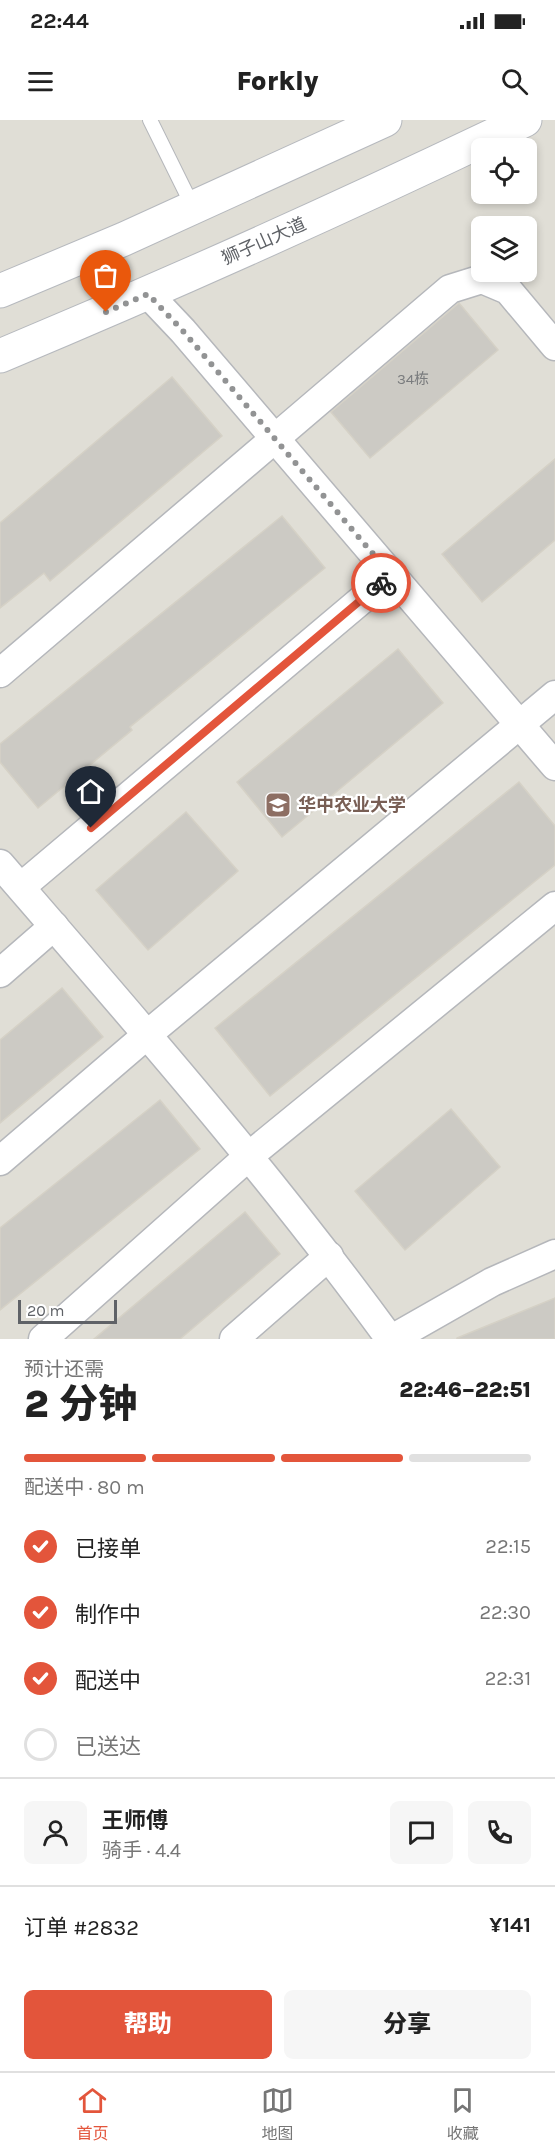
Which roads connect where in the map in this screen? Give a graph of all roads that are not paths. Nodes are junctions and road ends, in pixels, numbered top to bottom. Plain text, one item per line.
1 (150, 120) edge
2 (385, 120) edge
3 (525, 120) edge
4 (194, 207) junction
5 (0, 291) edge
6 (148, 294) junction
7 (555, 346) edge
8 (0, 356) edge
9 (274, 438) junction
10 (391, 575) junction
11 (0, 673) edge
12 (555, 695) edge
13 (519, 724) junction
14 (555, 766) edge
15 (0, 864) edge
16 (21, 887) junction
17 (555, 906) edge
18 (54, 926) junction
19 (0, 974) edge
20 (148, 1034) junction
21 (249, 1156) junction
22 (0, 1161) edge
23 (555, 1254) edge
24 (329, 1256) junction
25 (43, 1339) edge
26 (234, 1339) edge
27 (391, 1339) edge

1 - 4 lane
2 - 4 street
3 - 6 street, 狮子山大道
4 - 5 street
6 - 8 street, 狮子山大道
6 - 9 street
7 - 9 street
9 - 10 street
9 - 11 street
10 - 13 street
10 - 16 street
12 - 13 street
13 - 14 street
13 - 20 street
15 - 16 street
16 - 18 street
17 - 21 street
18 - 19 street
18 - 20 street
20 - 21 street
20 - 22 street
21 - 24 street
21 - 25 street
23 - 27 street
24 - 26 street
24 - 27 street

